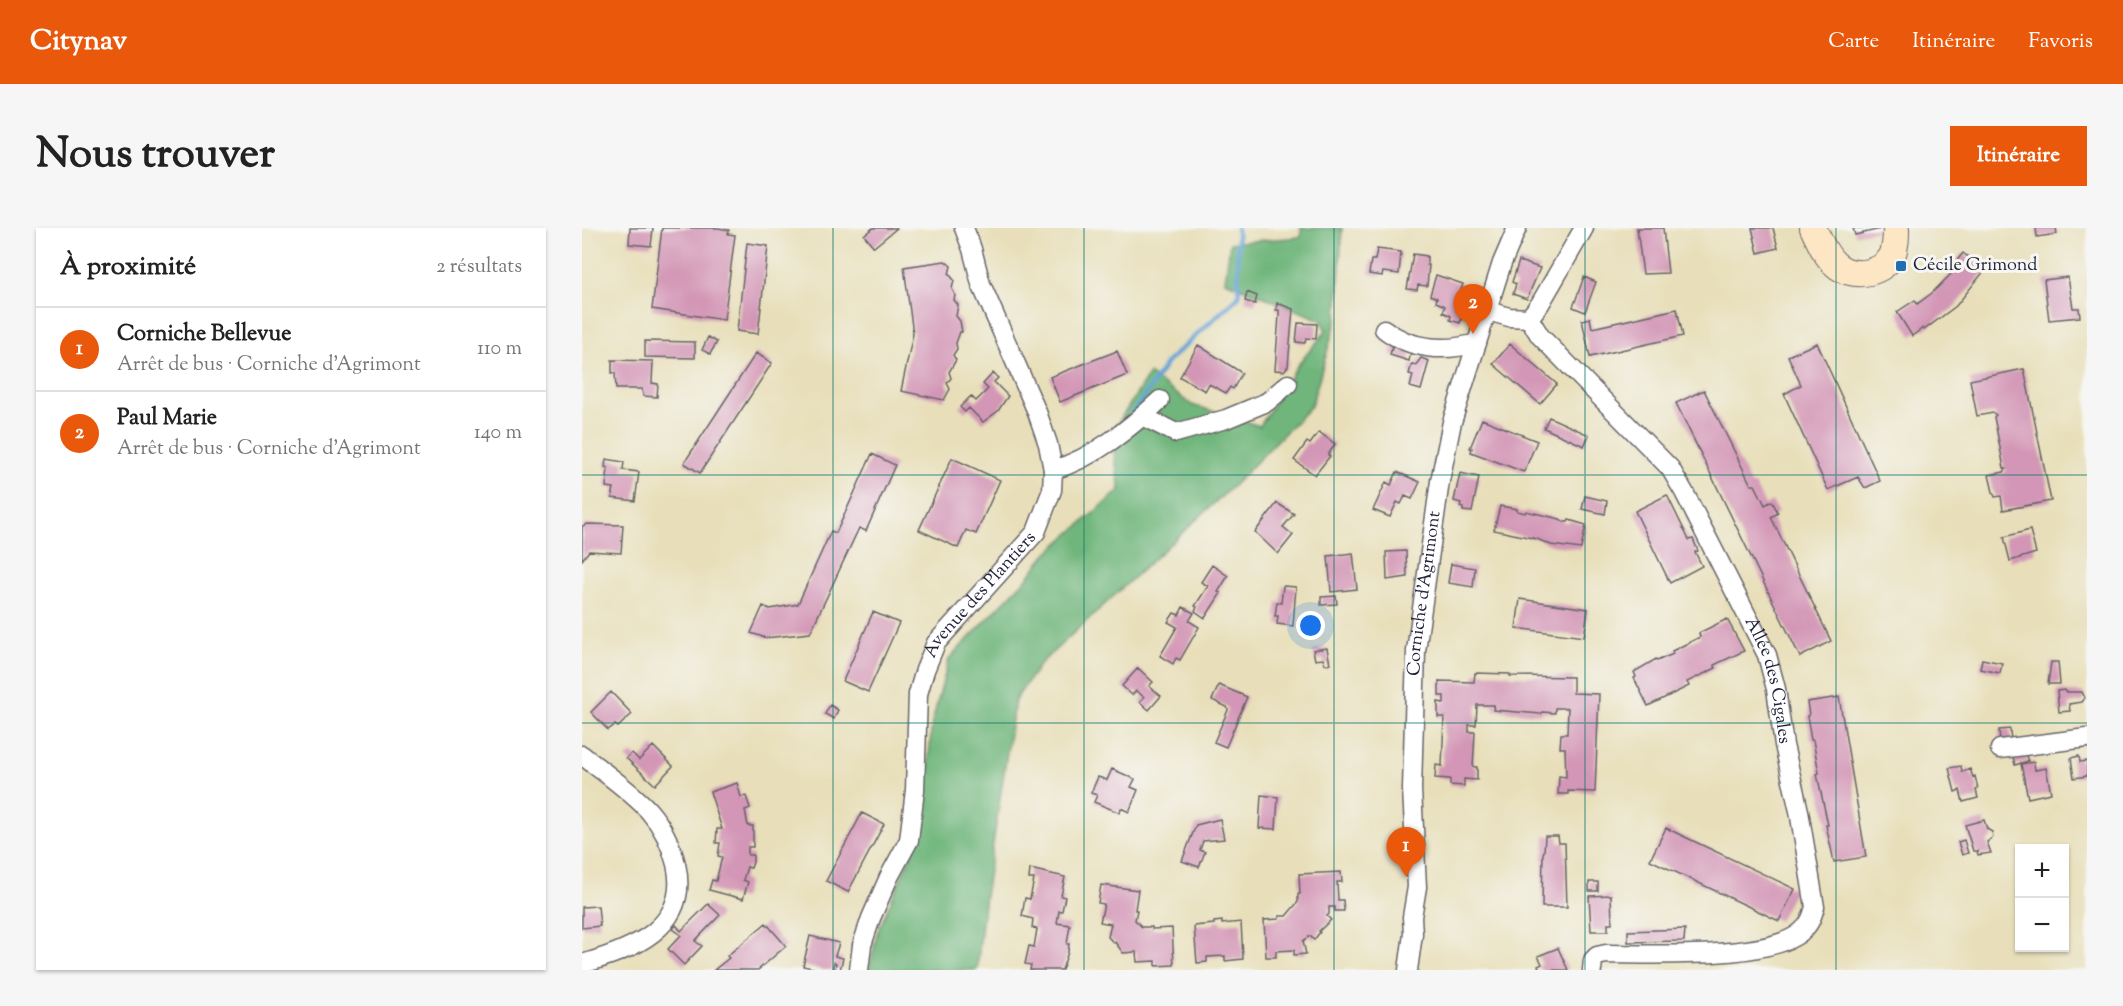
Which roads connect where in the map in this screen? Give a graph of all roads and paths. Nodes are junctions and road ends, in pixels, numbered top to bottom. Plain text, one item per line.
1 (964, 228) edge
2 (1517, 228) edge
3 (1584, 228) edge
4 (1813, 228) edge
5 (1896, 228) edge
6 (1488, 311) junction
7 (1529, 318) junction
8 (1384, 329) dead end
9 (1477, 343) junction
10 (1288, 384) dead end
11 (1160, 400) dead end
12 (1142, 416) junction
13 (1053, 470) junction
14 (2087, 738) edge
15 (2000, 749) dead end
16 (582, 755) edge
17 (582, 964) edge
18 (859, 970) edge
19 (1408, 970) edge
20 (1592, 970) edge

1 - 13 street, Avenue des Plantiers
2 - 6 street, Corniche d'Agrimont
3 - 7 street
4 - 5 main road
6 - 7 street
6 - 9 street, Corniche d'Agrimont
7 - 20 street, Allée des Cigales
8 - 9 street
9 - 19 street, Corniche d'Agrimont
10 - 12 street
11 - 12 street
12 - 13 street
13 - 18 street, Avenue des Plantiers
14 - 15 street
16 - 17 street

